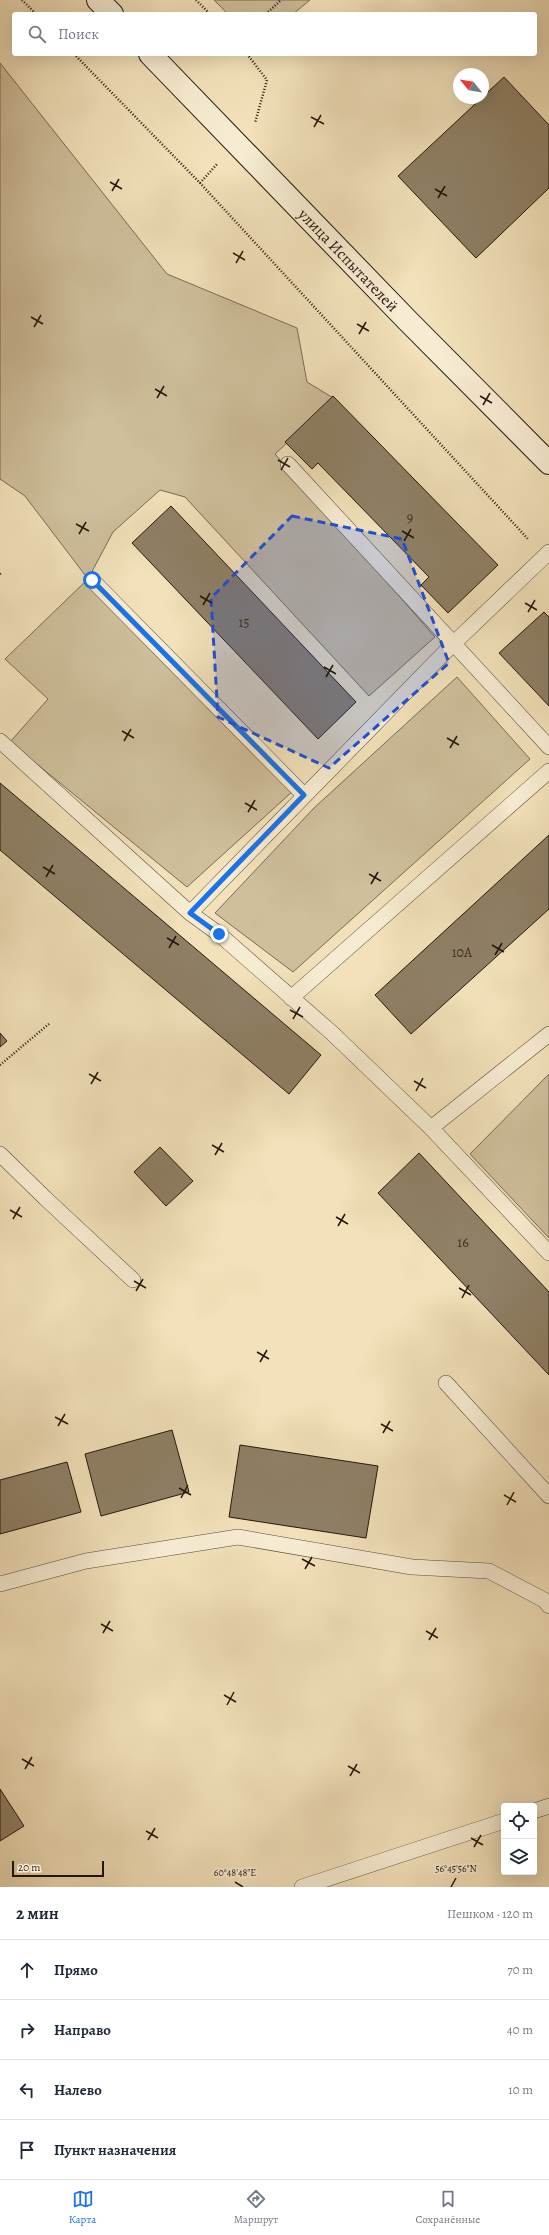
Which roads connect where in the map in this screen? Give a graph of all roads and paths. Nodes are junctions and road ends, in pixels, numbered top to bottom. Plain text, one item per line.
1 (22, 0) edge
2 (98, 0) edge
3 (196, 0) edge
4 (281, 0) edge
5 (34, 12) edge
6 (110, 12) edge
7 (208, 12) edge
8 (268, 12) edge
9 (76, 56) edge
10 (152, 56) edge
11 (549, 463) edge
12 (288, 464) dead end
13 (547, 554) edge
14 (92, 580) dead end
15 (453, 644) junction
16 (0, 741) edge
17 (549, 746) edge
18 (549, 771) edge
19 (304, 795) junction
20 (190, 913) junction
21 (291, 998) junction
22 (50, 1024) dead end
23 (549, 1034) edge
24 (0, 1065) edge
25 (431, 1128) junction
26 (0, 1154) edge
27 (549, 1253) edge
28 (133, 1280) dead end
29 (446, 1383) dead end
30 (549, 1496) edge
31 (0, 1584) edge
32 (549, 1606) edge
33 (549, 1806) edge
34 (537, 1810) edge
35 (501, 1822) edge
36 (302, 1887) edge

1 - 5 path
2 - 6 main road
3 - 7 path
4 - 8 path
9 - 13 path
10 - 11 main road, улица Испытателей
12 - 15 lane
13 - 15 lane
14 - 19 lane
15 - 17 lane
15 - 19 lane
16 - 20 lane
18 - 21 lane
19 - 20 lane
20 - 21 lane
21 - 25 lane
22 - 24 path
23 - 25 lane
25 - 27 lane
26 - 28 lane
29 - 30 lane
31 - 32 lane
33 - 34 lane
35 - 36 lane

